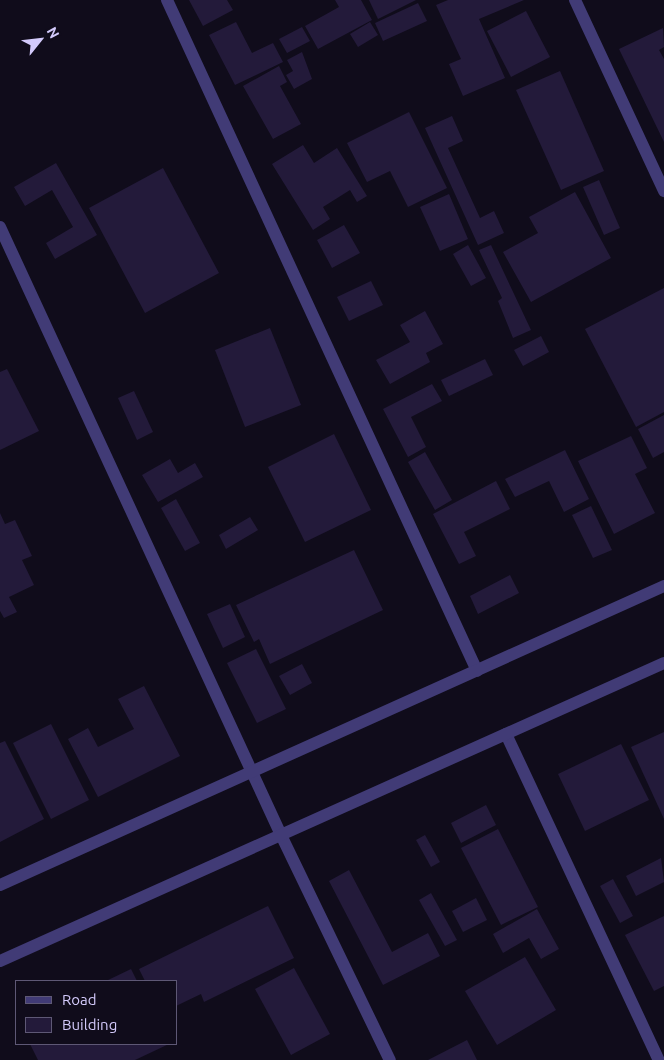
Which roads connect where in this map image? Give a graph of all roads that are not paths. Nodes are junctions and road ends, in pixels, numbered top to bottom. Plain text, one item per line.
1 (167, 0) edge
2 (575, 0) edge
3 (664, 191) edge
4 (0, 228) edge
5 (664, 586) edge
6 (664, 663) edge
7 (476, 671) junction
8 (506, 734) junction
9 (252, 772) junction
10 (281, 835) junction
11 (0, 885) edge
12 (0, 961) edge
13 (390, 1060) edge
14 (659, 1060) edge

1 - 7 street
2 - 3 street
4 - 9 street
5 - 7 street
6 - 8 street
7 - 9 street
8 - 10 street
8 - 14 street
9 - 10 street
9 - 11 street
10 - 12 street
10 - 13 street

